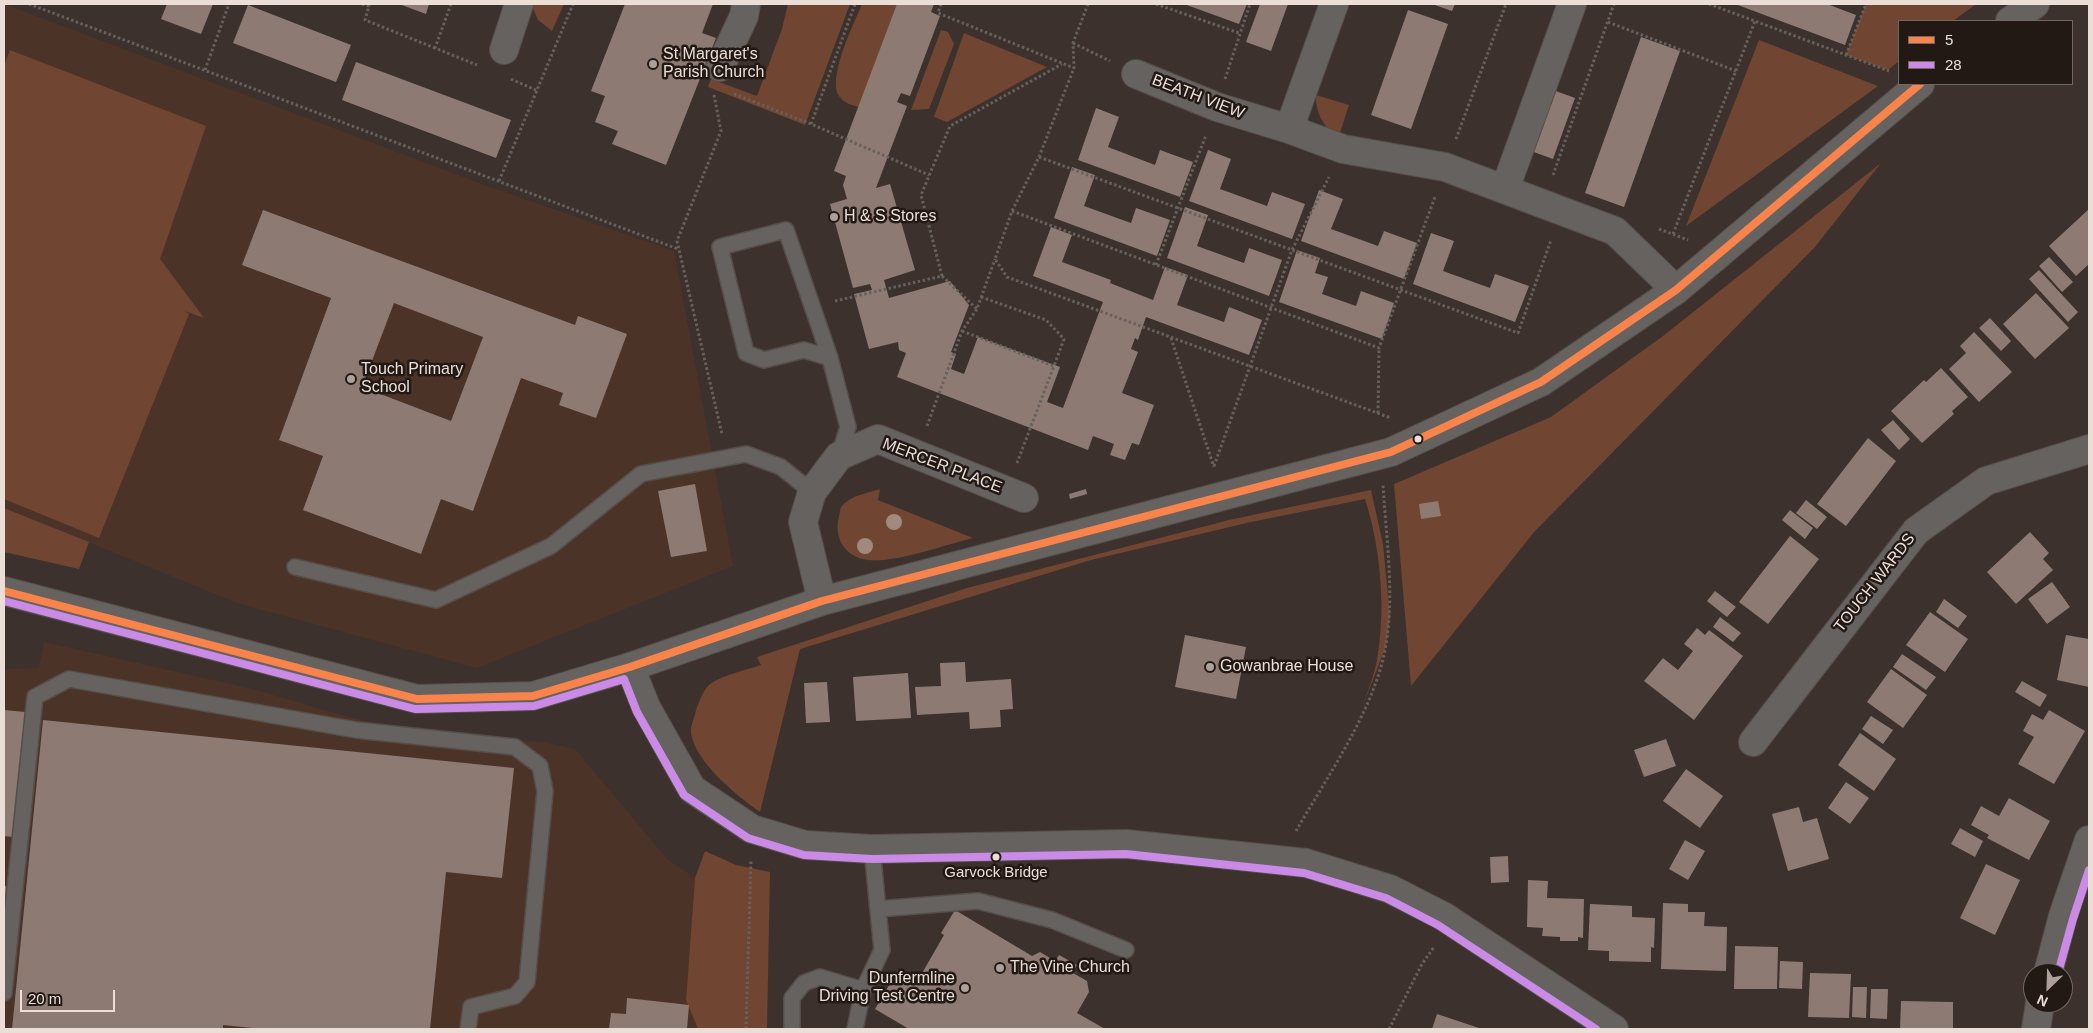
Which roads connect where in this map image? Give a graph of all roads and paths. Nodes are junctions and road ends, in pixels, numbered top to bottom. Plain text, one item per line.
1 (29, 4) edge
2 (229, 4) edge
3 (362, 4) edge
4 (519, 4) edge
5 (573, 4) edge
6 (746, 4) edge
7 (855, 4) edge
8 (941, 4) edge
9 (1088, 4) edge
10 (1156, 4) edge
11 (1334, 4) edge
12 (1506, 4) edge
13 (1572, 4) edge
14 (1614, 4) edge
15 (1709, 4) edge
16 (1866, 4) edge
17 (2035, 4) edge
18 (2011, 20) edge
19 (1755, 21) junction
20 (1608, 22) junction
21 (1239, 33) dead end
22 (1073, 43) junction
23 (435, 48) dead end
24 (504, 50) dead end
25 (1846, 55) junction
26 (1062, 64) junction
27 (720, 66) dead end
28 (1074, 68) junction
29 (205, 70) junction
30 (1736, 71) junction
31 (1893, 72) dead end
32 (1136, 74) joint
33 (1919, 85) edge
34 (730, 93) dead end
35 (810, 124) junction
36 (1289, 129) junction
37 (1344, 149) junction
38 (1039, 157) junction
39 (1446, 167) junction
40 (929, 175) junction
41 (1552, 179) dead end
42 (499, 181) junction
43 (1505, 189) junction
44 (1012, 211) junction
45 (1561, 211) junction
46 (1655, 228) dead end
47 (1673, 234) junction
48 (678, 249) dead end
49 (1292, 250) junction
50 (1720, 252) junction
51 (995, 259) junction
52 (942, 276) junction
53 (1400, 290) junction
54 (1676, 290) junction
55 (981, 297) junction
56 (812, 306) junction
57 (1271, 308) junction
58 (977, 309) junction
59 (962, 331) junction
60 (1171, 337) junction
61 (1379, 348) junction
62 (830, 358) junction
63 (1054, 366) junction
64 (1251, 366) junction
65 (1378, 413) junction
66 (1432, 433) junction
67 (2089, 449) edge
68 (1381, 454) junction
69 (916, 455) junction
70 (839, 456) junction
71 (1214, 466) junction
72 (812, 492) junction
73 (1015, 494) joint
74 (1224, 496) junction
75 (295, 567) dead end
76 (4, 591) edge
77 (822, 601) junction
78 (630, 667) junction
79 (1753, 742) dead end
80 (752, 830) junction
81 (2089, 840) edge
82 (872, 849) junction
83 (1279, 860) junction
84 (878, 909) junction
85 (1447, 919) junction
86 (1126, 950) dead end
87 (2051, 963) edge
88 (863, 990) junction
89 (4, 993) edge
90 (2038, 1013) edge
91 (468, 1029) edge
92 (746, 1029) edge
93 (792, 1029) edge
94 (855, 1029) edge
95 (1389, 1029) edge
96 (1614, 1029) edge
97 (2036, 1029) edge

1 - 29 path
2 - 29 path
3 - 23 path
4 - 24 street
5 - 42 path
6 - 27 street
7 - 35 path
8 - 26 path
9 - 22 path
10 - 21 path
11 - 36 street
12 - 39 path
13 - 43 street
14 - 20 path
15 - 19 path
16 - 25 path
17 - 18 street
19 - 25 path
19 - 30 path
20 - 30 path
20 - 41 path
22 - 28 path
22 - 32 path
25 - 31 path
26 - 28 path
26 - 40 path
28 - 38 path
29 - 42 path
30 - 47 path
32 - 36 street, BEATH VIEW
33 - 50 street
34 - 35 path
35 - 40 path
36 - 37 street, BEATH VIEW
37 - 39 street, BEATH VIEW
37 - 49 path
38 - 44 path
38 - 49 path
39 - 43 street, BEATH VIEW
39 - 53 path
40 - 52 path
42 - 48 path
43 - 45 street, BEATH VIEW
44 - 51 path
44 - 57 path
45 - 53 path
45 - 54 street, BEATH VIEW
46 - 47 path
47 - 50 path
49 - 53 path
49 - 57 path
50 - 54 street
51 - 55 path
51 - 60 path
52 - 56 path
52 - 58 path
53 - 61 path
54 - 66 street
55 - 58 path
55 - 63 path
56 - 62 lane
56 - 62 lane
57 - 61 path
57 - 64 path
58 - 59 path
59 - 63 path
59 - 69 path
60 - 64 path
60 - 71 path
61 - 65 path
62 - 70 lane
63 - 73 path
64 - 65 path
64 - 71 path
65 - 66 path
66 - 68 street
67 - 79 street, TOUCH WARDS
68 - 74 street
68 - 83 path
69 - 70 street, MERCER PLACE
69 - 73 street, MERCER PLACE
70 - 72 street
71 - 74 path
72 - 75 lane
72 - 77 street
74 - 77 street
76 - 78 street
77 - 78 street
78 - 80 street
80 - 82 street
80 - 92 path
81 - 87 street
82 - 83 street
82 - 84 lane
83 - 85 street
84 - 86 lane
84 - 88 lane
85 - 95 path
85 - 96 street
88 - 93 lane
88 - 94 lane
89 - 91 lane
90 - 97 street

